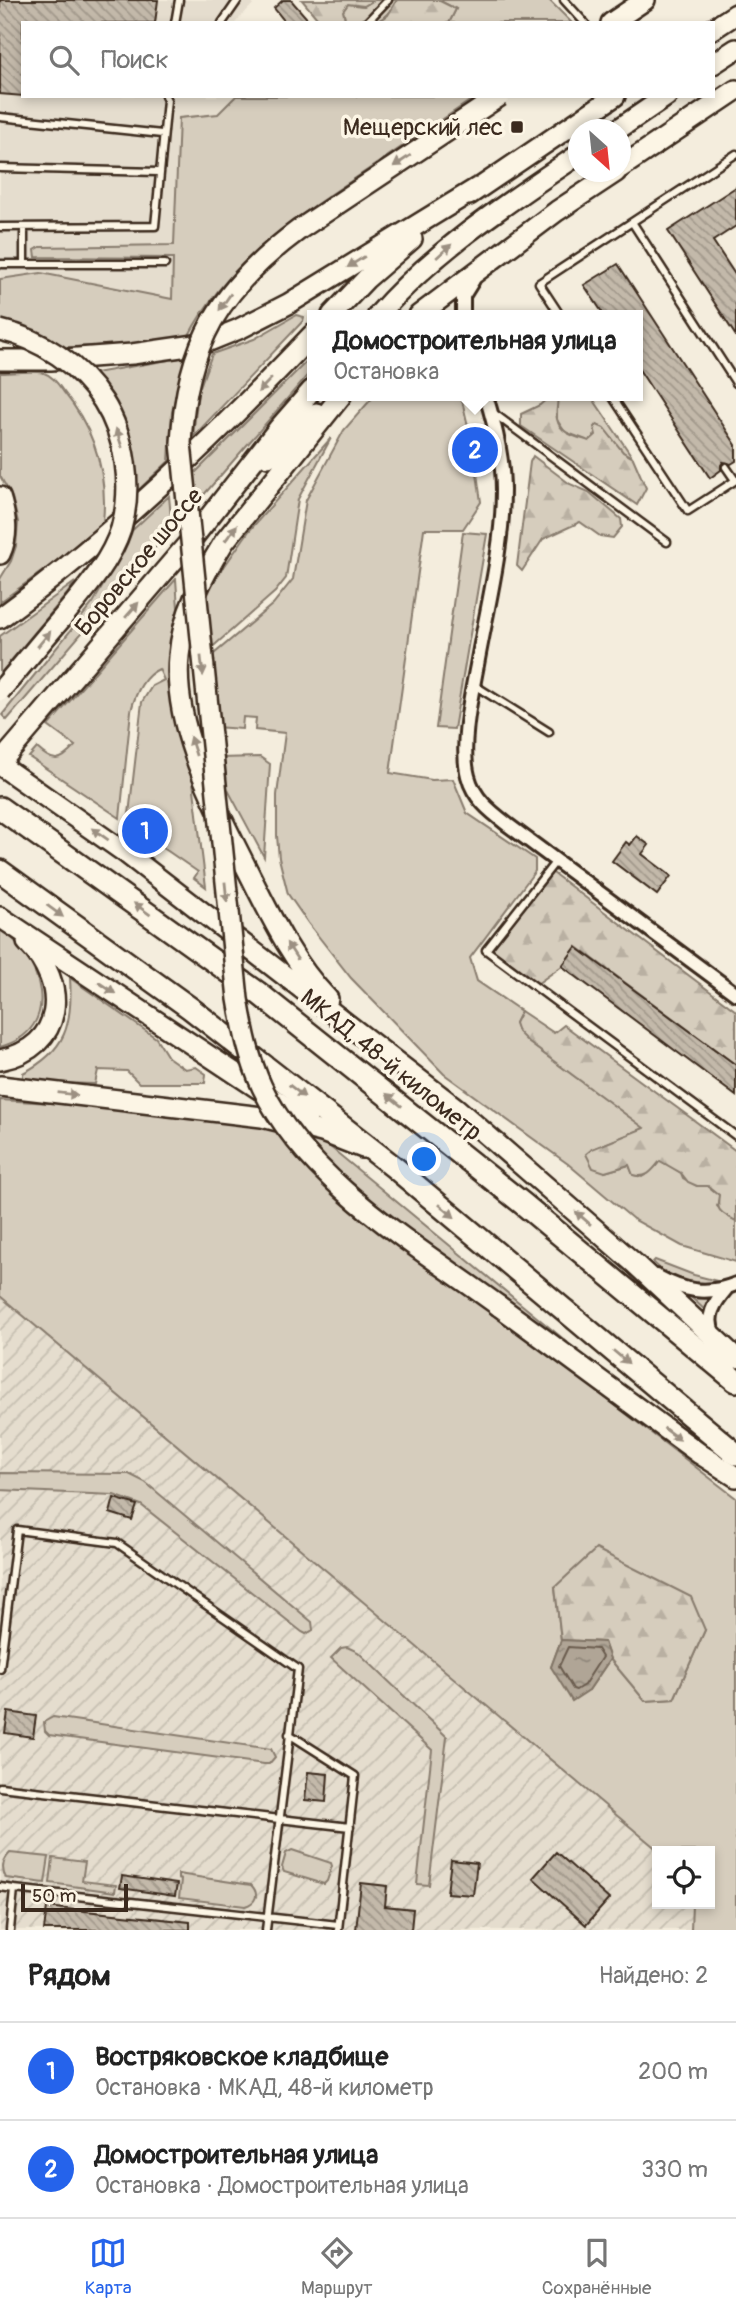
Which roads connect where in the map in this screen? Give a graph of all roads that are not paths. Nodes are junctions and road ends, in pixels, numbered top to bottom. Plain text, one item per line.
1 (179, 0) edge
2 (238, 0) edge
3 (388, 0) edge
4 (564, 0) edge
5 (645, 0) edge
6 (736, 14) edge
7 (175, 21) edge
8 (223, 21) edge
9 (368, 21) edge
10 (583, 21) edge
11 (614, 21) edge
12 (715, 28) edge
13 (736, 49) edge
14 (715, 63) edge
15 (736, 90) edge
16 (168, 98) edge
17 (497, 98) edge
18 (612, 98) edge
19 (664, 98) edge
20 (0, 117) edge
21 (631, 120) edge
22 (162, 134) junction
23 (736, 154) edge
24 (631, 161) edge
25 (568, 162) edge
26 (0, 168) edge
27 (158, 172) junction
28 (601, 182) edge
29 (477, 188) junction
30 (632, 222) junction
31 (0, 227) edge
32 (24, 227) junction
33 (0, 264) edge
34 (24, 264) junction
35 (164, 264) dead end
36 (481, 268) junction
37 (337, 310) edge
38 (382, 310) edge
39 (426, 310) edge
40 (463, 310) edge
41 (557, 310) edge
42 (0, 330) edge
43 (307, 340) edge
44 (0, 360) edge
45 (736, 383) edge
46 (307, 396) edge
47 (329, 401) edge
48 (337, 401) edge
49 (487, 401) edge
50 (615, 401) edge
51 (490, 411) junction
52 (726, 467) dead end
53 (735, 480) edge
54 (229, 493) junction
55 (0, 498) edge
56 (667, 542) dead end
57 (0, 554) edge
58 (0, 618) edge
59 (474, 685) junction
60 (0, 691) edge
61 (549, 732) dead end
62 (0, 764) edge
63 (0, 808) edge
64 (556, 860) junction
65 (0, 872) edge
66 (4, 920) edge
67 (736, 994) edge
68 (369, 1039) junction
69 (0, 1060) edge
70 (0, 1086) edge
71 (322, 1132) junction
72 (736, 1136) edge
73 (394, 1167) junction
74 (634, 1263) junction
75 (731, 1287) edge
76 (717, 1340) junction
77 (736, 1358) edge
78 (736, 1381) edge
79 (730, 1449) edge
80 (736, 1477) edge
81 (0, 1669) edge
82 (289, 1734) junction
83 (0, 1787) edge
84 (279, 1819) junction
85 (350, 1827) junction
86 (0, 1887) edge
87 (14, 1889) junction
88 (268, 1917) junction
89 (338, 1928) edge
90 (9, 1930) edge
91 (267, 1930) edge

1 - 7 lane
2 - 8 lane
3 - 9 lane
4 - 10 lane
5 - 11 main road
6 - 12 main road
13 - 14 main road
15 - 24 main road
16 - 22 lane
17 -> 80 main road, bridge
18 - 29 main road
19 - 21 main road
20 - 22 lane
22 - 27 lane
23 - 30 lane
38 -> 25 main road
26 - 27 lane
27 - 32 lane
28 - 36 main road
29 - 37 main road
29 -> 44 main road
30 - 41 lane
30 - 45 lane
31 - 32 lane
32 - 34 lane
33 - 34 lane
34 - 35 lane
36 - 39 main road
36 - 40 street
60 -> 42 main road, bridge
43 -> 58 main road, Боровское шоссе
46 - 54 main road, Боровское шоссе
47 - 54 main road
68 -> 48 main road
49 - 51 street
50 - 53 lane
51 - 56 lane
51 - 59 street
52 - 53 lane
62 -> 54 main road, Боровское шоссе
55 - 57 main road
59 - 61 lane
59 - 64 street
68 -> 62 main road
78 -> 63 highway, МКАД, 48-й километр
64 - 67 street
64 - 72 lane
65 -> 73 highway
66 - 69 main road
66 -> 71 main road
74 -> 68 main road
70 -> 71 main road
71 - 73 main road
73 -> 79 highway
74 - 75 street
74 - 76 main road
75 - 76 street
76 - 77 main road
81 - 82 lane
82 - 84 lane
82 - 85 lane
83 - 84 lane
84 - 85 lane
84 - 88 lane
85 - 89 lane
86 - 87 lane
87 - 88 lane
87 - 90 lane
88 - 89 lane
88 - 91 lane

